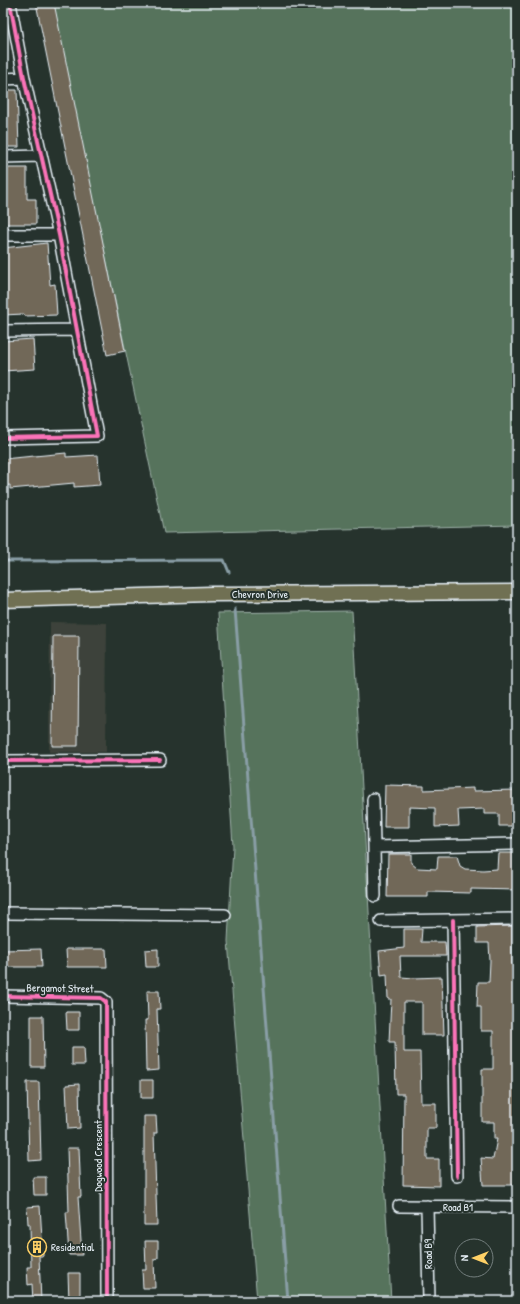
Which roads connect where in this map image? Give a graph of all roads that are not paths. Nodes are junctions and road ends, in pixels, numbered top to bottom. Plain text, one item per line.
1 (10, 3) edge
2 (24, 78) junction
3 (3, 79) edge
4 (41, 156) junction
5 (3, 157) edge
6 (59, 235) junction
7 (3, 236) edge
8 (76, 330) junction
9 (3, 331) edge
10 (3, 438) edge
11 (517, 592) edge
12 (3, 600) edge
13 (160, 760) dead end
14 (3, 761) edge
15 (373, 799) dead end
16 (517, 844) edge
17 (374, 847) junction
18 (375, 896) dead end
19 (3, 913) edge
20 (225, 915) dead end
21 (517, 919) edge
22 (453, 920) junction
23 (381, 921) dead end
24 (3, 996) edge
25 (108, 1011) joint
26 (457, 1176) dead end
27 (399, 1206) dead end
28 (428, 1206) junction
29 (517, 1207) edge
30 (107, 1301) edge
31 (429, 1301) edge

1 - 2 street
2 - 3 street
2 - 4 street
4 - 5 street
4 - 6 street
6 - 7 street
6 - 8 street
8 - 9 street
8 - 10 street
11 - 12 main road, Chevron Drive
13 - 14 street
15 - 17 street
16 - 17 street
17 - 18 street
19 - 20 street
21 - 22 street
22 - 23 street
22 - 26 street
24 - 25 street, Bergamot Street
25 - 30 street, Dogwood Crescent
27 - 28 street, Road B1
28 - 29 street, Road B1
28 - 31 street, Road B9

